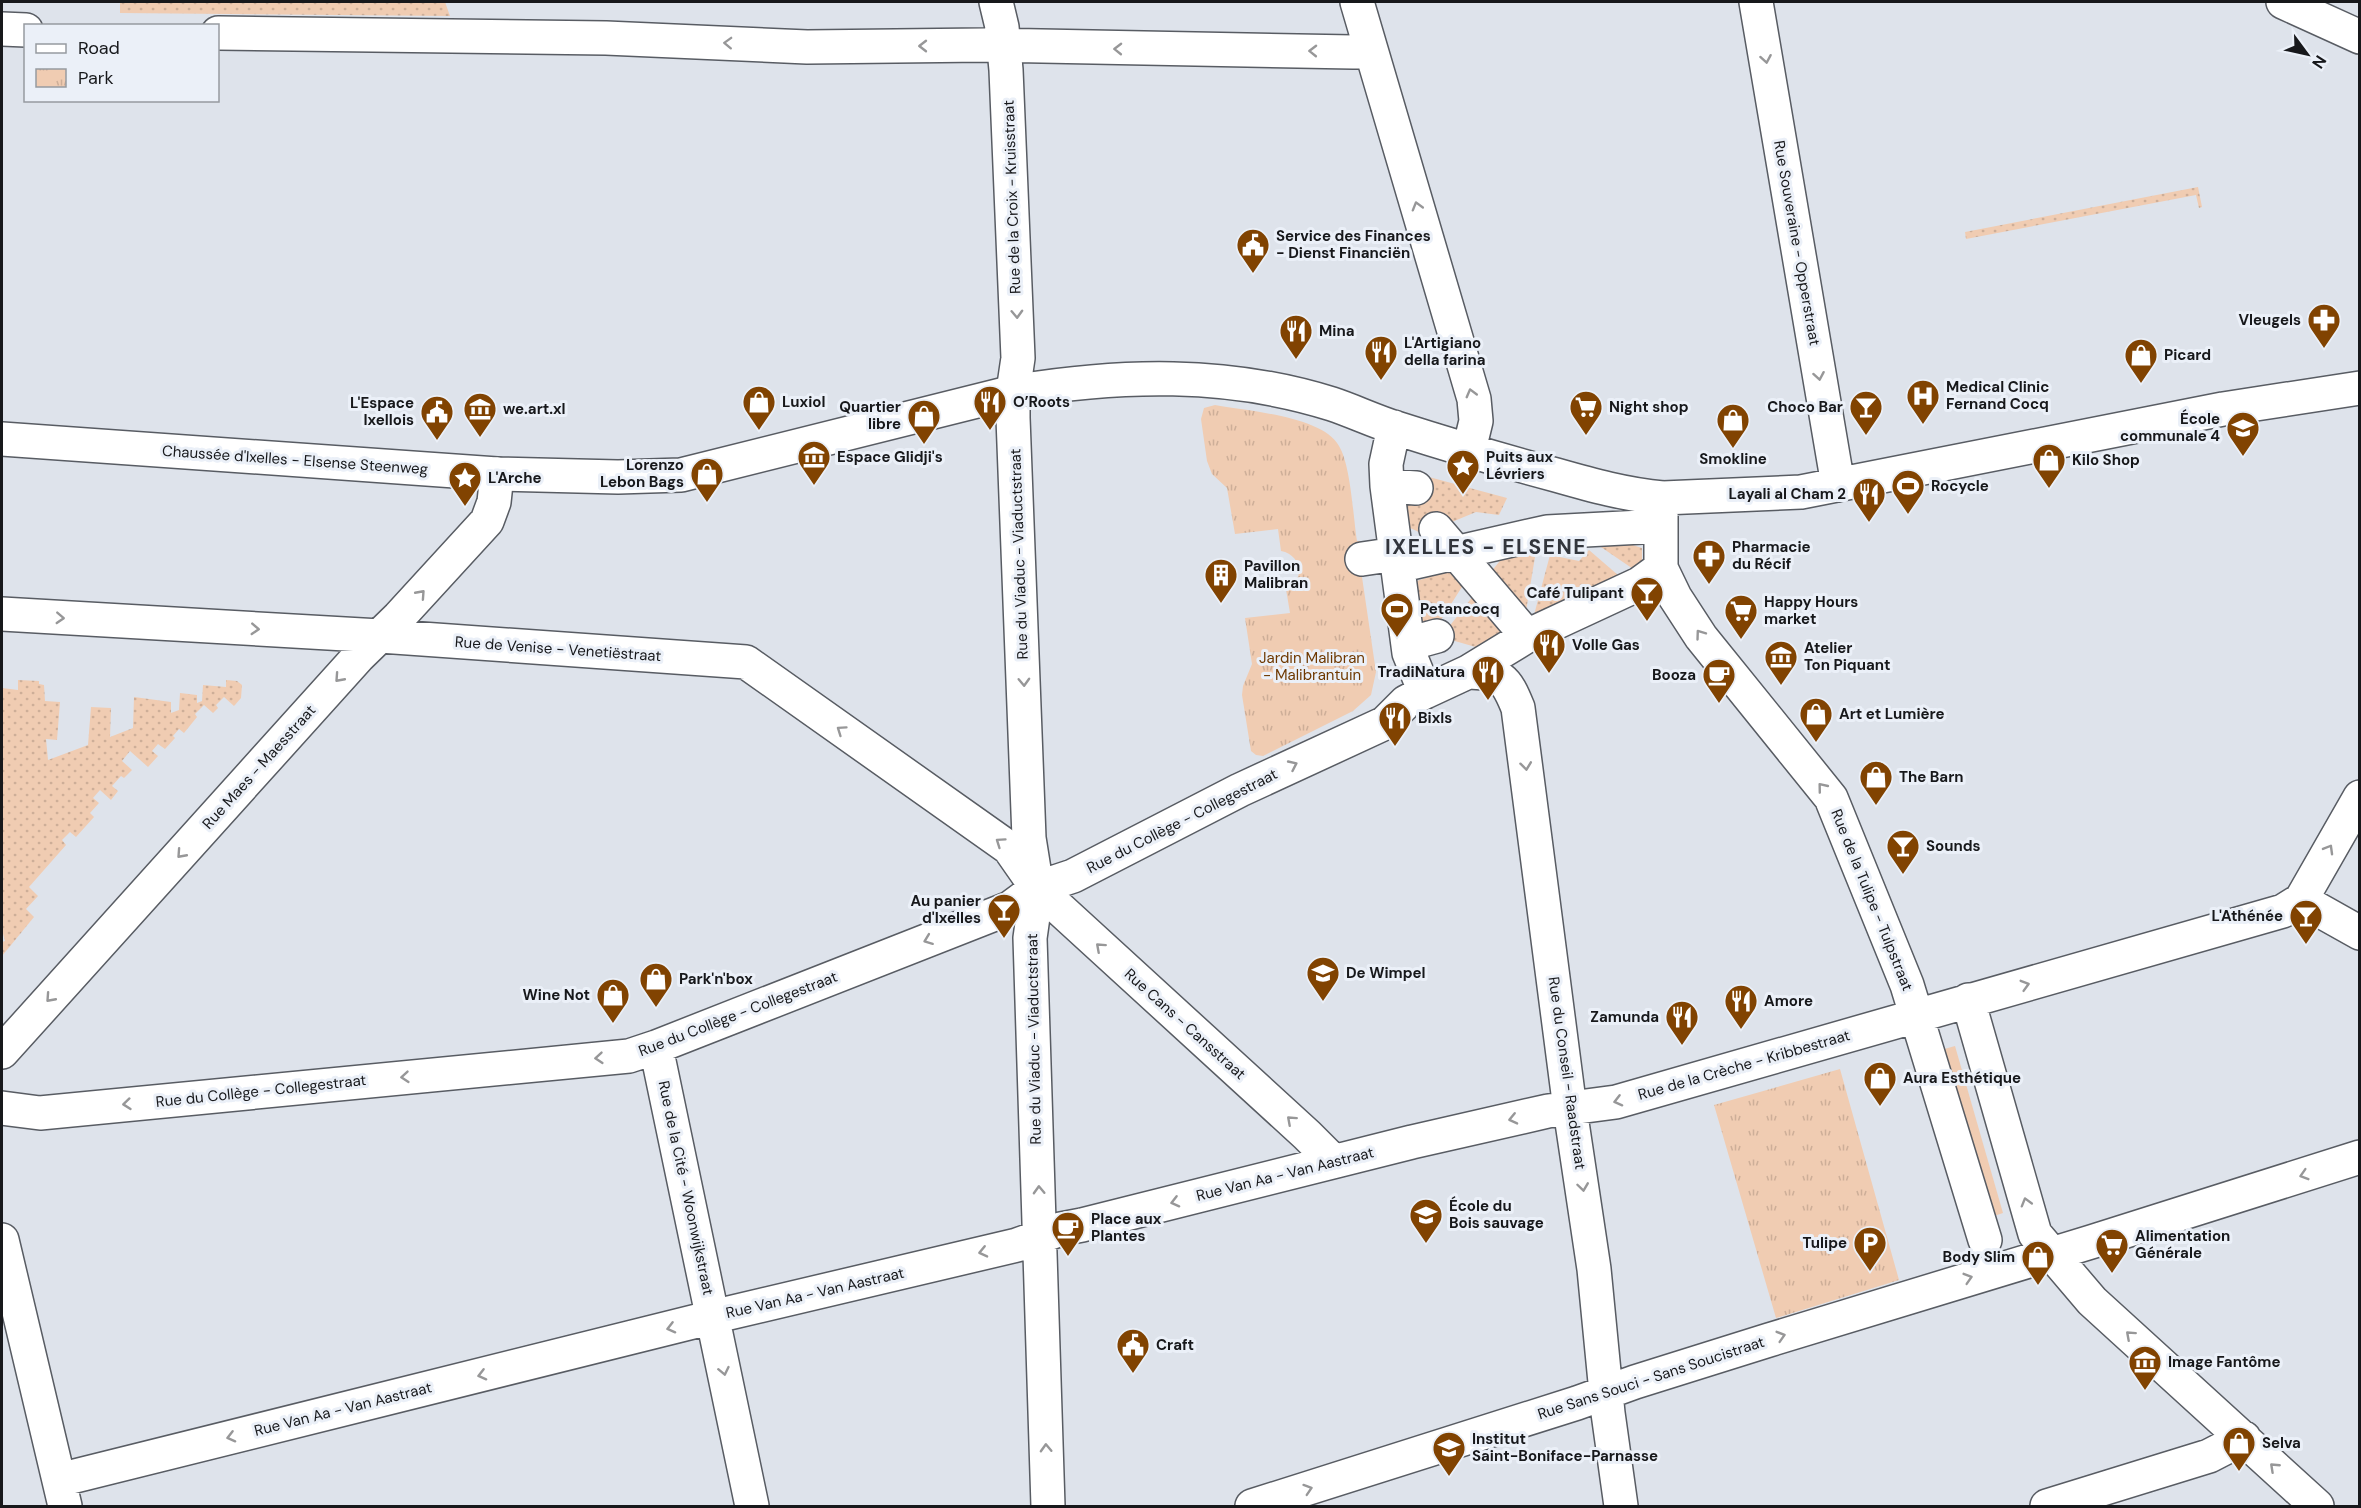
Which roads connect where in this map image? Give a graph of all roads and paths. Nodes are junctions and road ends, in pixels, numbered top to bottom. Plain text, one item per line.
1 (996, 2) edge
2 (1357, 2) edge
3 (1756, 2) edge
4 (2283, 2) edge
5 (2, 29) edge
6 (24, 30) edge
7 (219, 33) edge
8 (2360, 38) edge
9 (1004, 46) junction
10 (1371, 50) junction
11 (2360, 388) edge
12 (1013, 392) junction
13 (1394, 427) junction
14 (2, 439) edge
15 (1469, 450) junction
16 (497, 474) junction
17 (1838, 485) junction
18 (1662, 512) junction
19 (1445, 541) junction
20 (1362, 559) dead end
21 (1397, 560) junction
22 (1645, 577) junction
23 (2, 614) edge
24 (1528, 624) junction
25 (380, 636) junction
26 (1468, 672) junction
27 (1425, 692) junction
28 (2360, 796) edge
29 (1037, 888) junction
30 (2301, 900) junction
31 (2360, 933) edge
32 (1968, 1000) junction
33 (1917, 1015) junction
34 (656, 1047) junction
35 (2, 1052) edge
36 (2, 1108) edge
37 (1570, 1109) junction
38 (2360, 1157) edge
39 (1333, 1161) junction
40 (1039, 1237) junction
41 (2, 1240) edge
42 (1985, 1240) dead end
43 (2051, 1253) junction
44 (713, 1317) junction
45 (1606, 1393) junction
46 (2244, 1438) junction
47 (62, 1493) edge
48 (752, 1506) edge
49 (1048, 1506) edge
50 (1252, 1506) edge
51 (1621, 1506) edge
52 (2047, 1506) edge
53 (2317, 1506) edge

1 - 9 street, Rue de la Croix - Kruisstraat
2 - 10 street
3 -> 17 street, Rue Souveraine - Opperstraat
4 - 8 street
5 - 6 street
9 -> 7 street
10 -> 9 street
9 -> 12 street, Rue de la Croix - Kruisstraat
15 -> 10 street
11 - 17 street
12 - 13 street, Chaussée d'Ixelles - Elsense Steenweg
12 - 16 street, Chaussée d'Ixelles - Elsense Steenweg
12 -> 29 street, Rue du Viaduc - Viaductstraat
13 - 15 street, Chaussée d'Ixelles - Elsense Steenweg
13 - 21 street
14 - 16 street, Chaussée d'Ixelles - Elsense Steenweg
15 - 18 street, Chaussée d'Ixelles - Elsense Steenweg
25 -> 16 street, Rue Maes - Maesstraat
17 - 18 street
18 - 19 street
18 - 22 street, Rue de la Tulipe - Tulpstraat
19 - 21 street
19 - 24 street
20 - 21 street
21 - 27 street
22 - 24 street
33 -> 22 street, Rue de la Tulipe - Tulpstraat
23 -> 25 street, Rue de Venise - Venetiëstraat
24 - 26 street
29 -> 25 street, Rue de Venise - Venetiëstraat
25 -> 35 street, Rue Maes - Maesstraat
26 - 27 street
26 -> 37 street, Rue du Conseil - Raadstraat
29 -> 27 street, Rue du Collège - Collegestraat
30 -> 28 street
29 -> 34 street, Rue du Collège - Collegestraat
39 -> 29 street, Rue Cans - Cansstraat
40 -> 29 street, Rue du Viaduc - Viaductstraat
30 - 31 street
32 -> 30 street, Rue de la Crèche - Kribbestraat
32 - 33 street, Rue de la Crèche - Kribbestraat
43 -> 32 street
33 -> 37 street, Rue de la Crèche - Kribbestraat
33 - 42 street, Rue de la Tulipe - Tulpstraat
34 -> 36 street, Rue du Collège - Collegestraat
34 - 44 street, Rue de la Cité - Woonwijkstraat
37 -> 39 street, Rue Van Aa - Van Aastraat
37 -> 45 street, Rue du Conseil - Raadstraat
38 -> 43 street, Rue Sans Souci - Sans Soucistraat
39 -> 40 street, Rue Van Aa - Van Aastraat
40 -> 44 street, Rue Van Aa - Van Aastraat
49 -> 40 street, Rue du Viaduc - Viaductstraat
41 - 47 street
45 -> 43 street, Rue Sans Souci - Sans Soucistraat
46 -> 43 street
44 -> 47 street, Rue Van Aa - Van Aastraat
44 -> 48 street, Rue de la Cité - Woonwijkstraat
50 -> 45 street, Rue Sans Souci - Sans Soucistraat
45 - 51 street, Rue du Conseil - Raadstraat
46 - 52 street
53 -> 46 street

